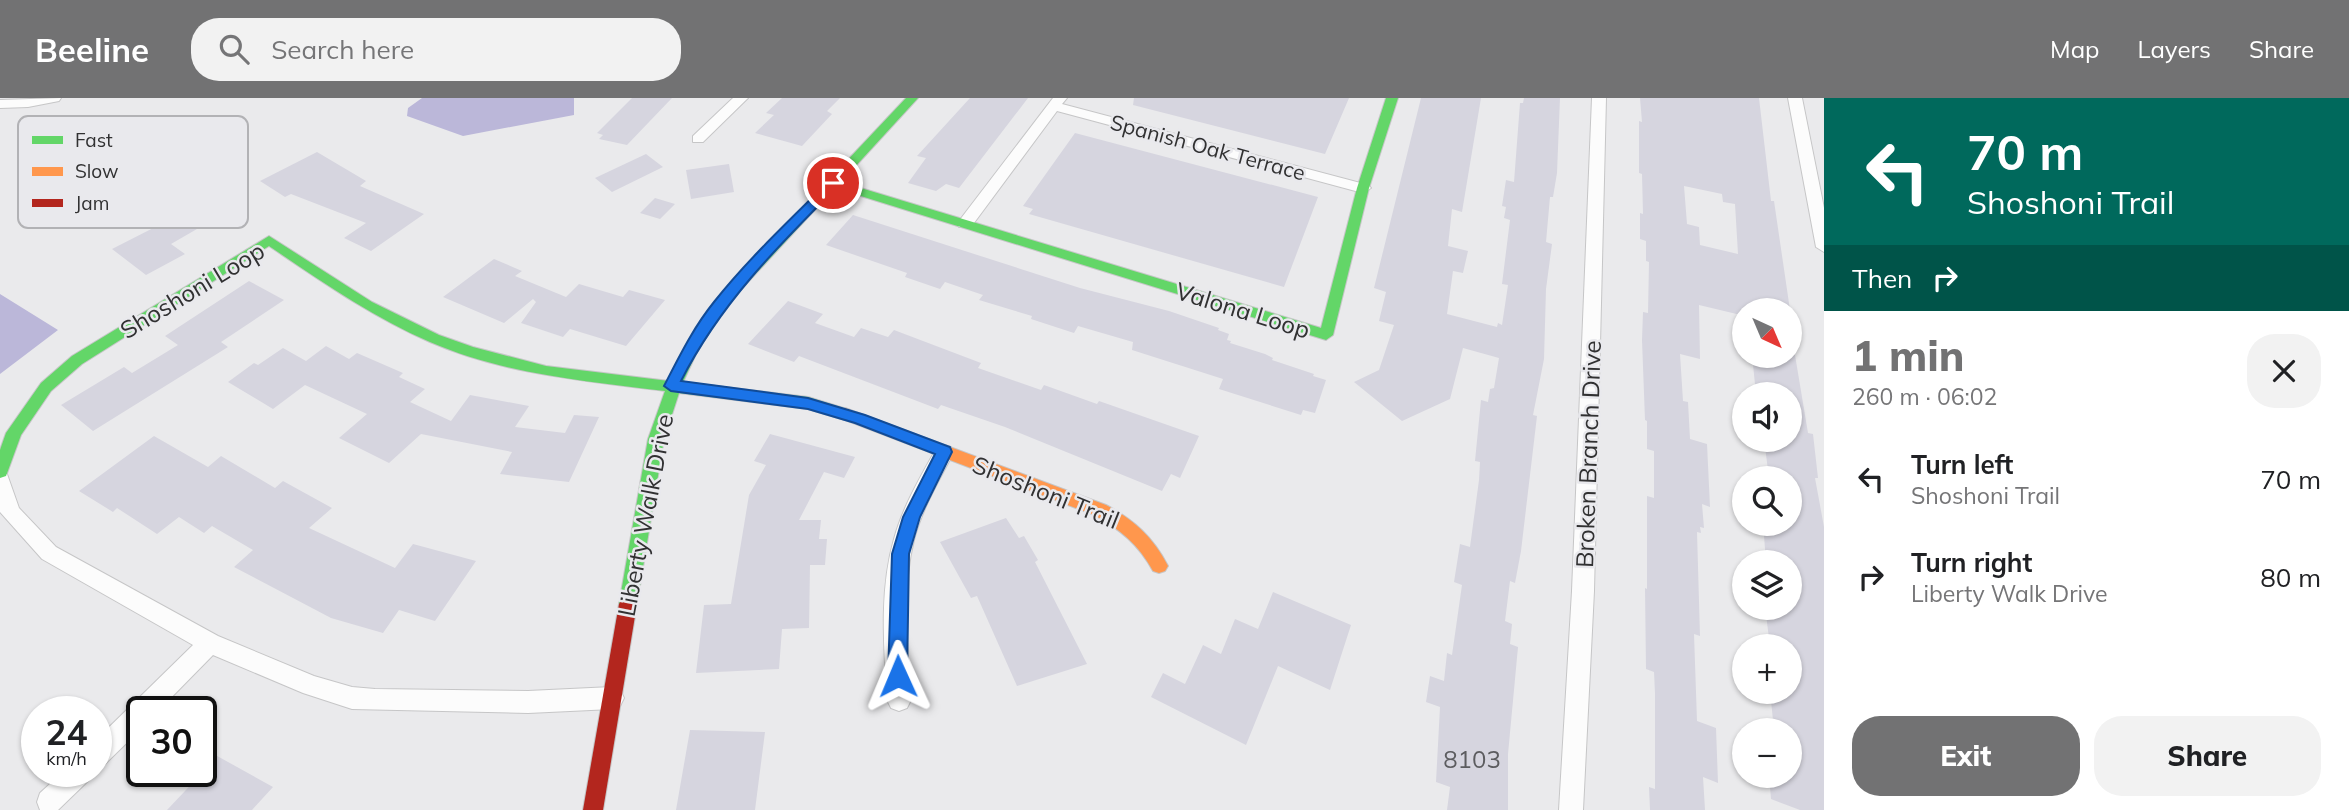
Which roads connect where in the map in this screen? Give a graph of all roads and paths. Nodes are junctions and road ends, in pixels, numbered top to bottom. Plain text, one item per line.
1 (54, 98) edge
2 (741, 98) edge
3 (912, 98) edge
4 (1392, 98) edge
5 (1599, 98) edge
6 (1794, 98) edge
7 (1057, 102) edge
8 (0, 104) edge
9 (698, 139) dead end
10 (1805, 143) junction
11 (1824, 148) edge
12 (833, 183) junction
13 (1363, 188) junction
14 (965, 224) junction
15 (1824, 247) edge
16 (671, 386) junction
17 (944, 452) junction
18 (0, 472) edge
19 (0, 479) edge
20 (1159, 566) dead end
21 (210, 643) junction
22 (158, 696) edge
23 (612, 698) junction
24 (899, 700) dead end
25 (126, 727) edge
26 (112, 741) edge
27 (64, 787) edge
28 (49, 802) dead end
29 (593, 810) edge
30 (1571, 810) edge

1 - 8 street
2 - 9 street
3 - 12 street, Liberty Walk Drive
4 - 13 street, Valona Loop
5 - 30 street, Broken Branch Drive
6 - 10 street
7 - 13 street, Spanish Oak Terrace
7 - 14 street
10 - 11 street
10 - 15 street
12 - 14 street, Valona Loop
12 - 16 street, Liberty Walk Drive
13 - 14 street, Valona Loop
16 - 17 street, Shoshoni Trail
16 - 18 street, Shoshoni Loop
16 - 23 street, Liberty Walk Drive
17 - 20 street, Shoshoni Trail
17 - 24 street
19 - 21 street
21 - 22 street
21 - 23 street
23 - 29 street, Liberty Walk Drive
25 - 26 street
27 - 28 street

